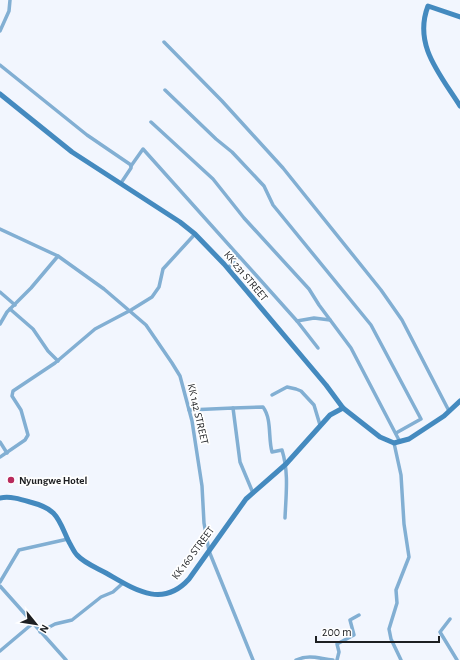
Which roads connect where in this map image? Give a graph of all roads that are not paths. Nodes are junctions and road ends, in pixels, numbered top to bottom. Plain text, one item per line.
1 (10, 0) edge
2 (428, 3) edge
3 (460, 17) edge
4 (0, 31) edge
5 (164, 42) dead end
6 (0, 65) edge
7 (165, 90) dead end
8 (0, 94) edge
9 (460, 106) edge
10 (151, 122) dead end
11 (131, 166) junction
12 (121, 183) junction
13 (0, 229) edge
14 (195, 234) junction
15 (58, 256) junction
16 (238, 257) junction
17 (228, 268) junction
18 (0, 292) edge
19 (15, 304) junction
20 (10, 309) junction
21 (131, 310) junction
22 (330, 320) junction
23 (297, 321) junction
24 (0, 324) edge
25 (318, 348) dead end
26 (58, 361) junction
27 (272, 395) dead end
28 (460, 401) edge
29 (233, 408) junction
30 (343, 408) junction
31 (189, 410) junction
32 (449, 411) junction
33 (320, 425) junction
34 (396, 433) junction
35 (0, 442) edge
36 (400, 442) junction
37 (394, 443) junction
38 (7, 453) junction
39 (0, 458) edge
40 (286, 464) junction
41 (253, 493) junction
42 (0, 498) edge
43 (285, 518) dead end
44 (68, 539) junction
45 (209, 551) junction
46 (0, 582) edge
47 (123, 583) junction
48 (0, 586) edge
49 (359, 615) dead end
50 (450, 619) dead end
51 (32, 624) junction
52 (40, 632) junction
53 (1, 649) edge
54 (66, 660) edge
55 (253, 660) edge
56 (296, 660) edge
57 (333, 660) edge
58 (338, 660) edge
59 (401, 660) edge
60 (457, 660) edge

1 - 4 street
2 - 3 main road
2 - 9 main road
5 - 32 street
6 - 11 street
7 - 34 street
8 - 12 main road, KK 231 STREET
10 - 22 street
11 - 12 street
11 - 16 street
12 - 14 main road, KK 231 STREET
13 - 15 street, KK 142 STREET
14 - 17 main road, KK 231 STREET
14 - 21 street
15 - 19 street
15 - 21 street, KK 142 STREET
16 - 17 street
16 - 23 street
17 - 30 main road, KK 231 STREET
18 - 19 street
19 - 20 street
20 - 24 street
20 - 26 street
21 - 26 street
21 - 31 street, KK 142 STREET
22 - 23 street
22 - 34 street
23 - 25 street
26 - 38 street
27 - 33 street
28 - 32 main road
29 - 31 street
29 - 40 street
29 - 41 street
30 - 33 main road, KK 160 STREET
30 - 37 main road, KK 231 STREET
31 - 45 street, KK 142 STREET
32 - 36 main road
33 - 40 main road, KK 160 STREET
34 - 36 street
35 - 38 street
36 - 37 main road
37 - 59 street
38 - 39 street
40 - 41 main road, KK 160 STREET
40 - 43 street
41 - 45 main road, KK 160 STREET
42 - 44 main road, KK 160 STREET
44 - 46 street
44 - 47 main road, KK 160 STREET
45 - 47 main road, KK 160 STREET
45 - 55 street, KK 142 STREET
47 - 52 street
48 - 51 street
49 - 58 street
50 - 60 street
51 - 52 street
51 - 53 street
52 - 54 street
56 - 57 street

